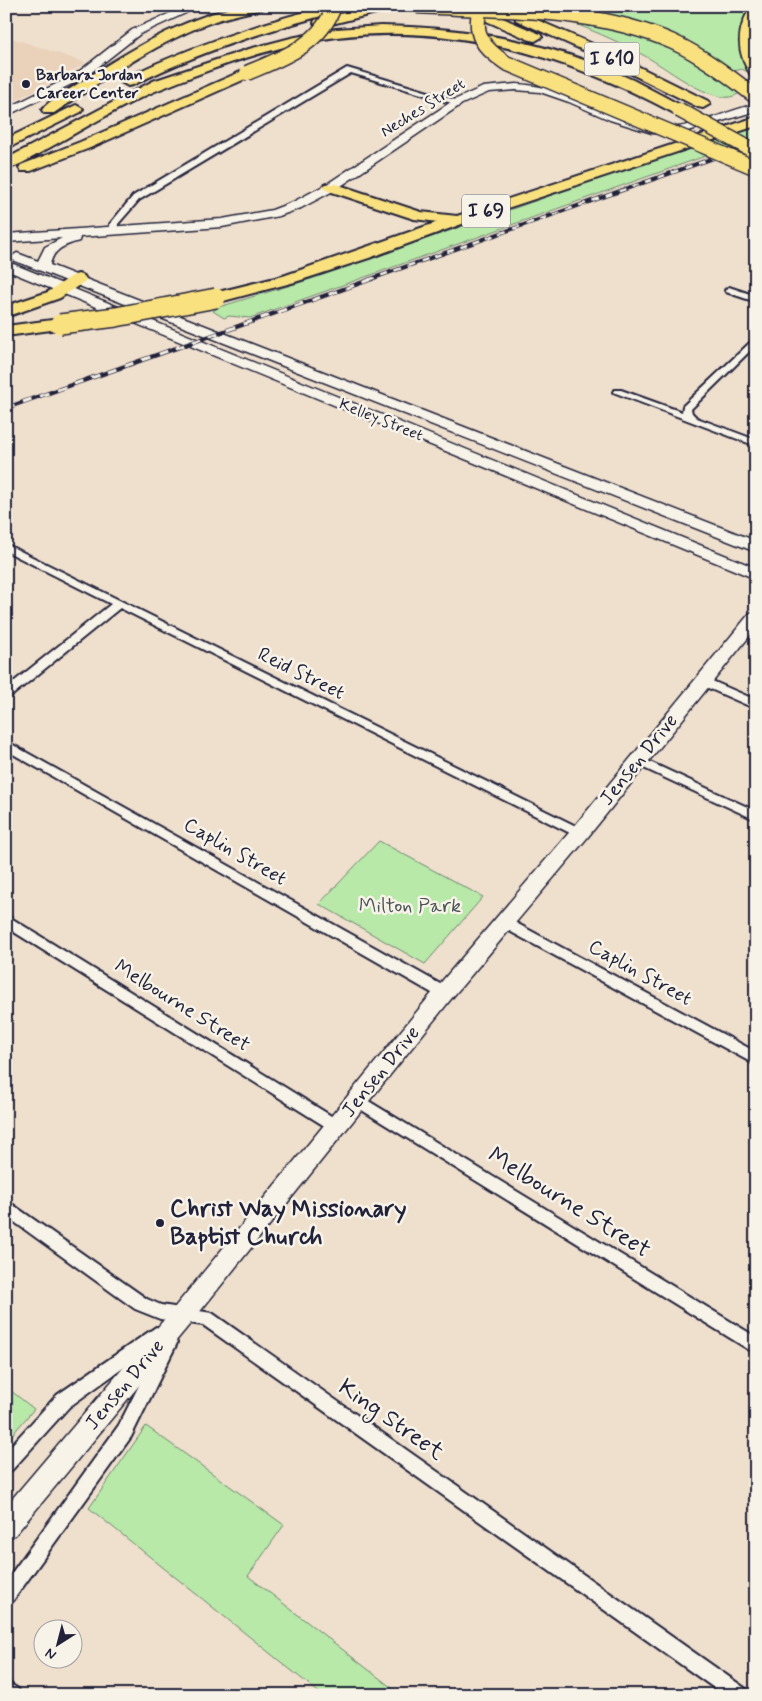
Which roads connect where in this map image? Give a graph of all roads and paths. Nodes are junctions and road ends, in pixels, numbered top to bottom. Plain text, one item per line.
1 (170, 6) edge
2 (196, 6) edge
3 (258, 6) edge
4 (271, 6) edge
5 (334, 6) edge
6 (344, 6) edge
7 (388, 6) edge
8 (417, 6) edge
9 (463, 6) edge
10 (480, 6) edge
11 (494, 6) edge
12 (756, 10) edge
13 (136, 32) junction
14 (194, 52) junction
15 (756, 72) edge
16 (118, 87) dead end
17 (640, 89) junction
18 (144, 91) junction
19 (756, 97) edge
20 (458, 102) junction
21 (86, 104) dead end
22 (756, 107) edge
23 (6, 113) edge
24 (756, 121) edge
25 (756, 133) edge
26 (6, 138) edge
27 (6, 145) edge
28 (756, 152) edge
29 (6, 165) edge
30 (756, 168) edge
31 (6, 176) edge
32 (331, 186) junction
33 (472, 216) junction
34 (114, 231) junction
35 (79, 237) junction
36 (6, 238) edge
37 (6, 242) edge
38 (6, 253) edge
39 (7, 266) edge
40 (44, 266) junction
41 (71, 284) junction
42 (729, 290) dead end
43 (756, 299) edge
44 (6, 312) edge
45 (6, 331) edge
46 (756, 340) edge
47 (618, 392) dead end
48 (695, 421) junction
49 (756, 443) edge
50 (6, 547) edge
51 (756, 547) edge
52 (756, 574) edge
53 (118, 604) junction
54 (756, 617) edge
55 (703, 681) junction
56 (6, 694) edge
57 (756, 705) edge
58 (6, 745) edge
59 (640, 761) junction
60 (756, 816) edge
61 (580, 833) junction
62 (6, 920) edge
63 (505, 922) junction
64 (444, 993) junction
65 (756, 1058) edge
66 (357, 1100) junction
67 (336, 1126) junction
68 (6, 1207) edge
69 (182, 1316) junction
70 (756, 1346) edge
71 (6, 1464) edge
72 (6, 1526) edge
73 (6, 1596) edge
74 (6, 1690) edge
75 (12, 1695) edge
76 (740, 1695) edge

1 - 13 main road
2 - 13 main road
3 - 26 highway
4 - 14 highway
5 - 31 highway, bridge
6 - 14 highway
7 - 18 highway
8 - 19 highway, bridge
9 - 17 highway, I 610, bridge
10 - 30 highway, bridge
11 - 25 highway, I 610, bridge
12 - 15 highway
13 - 23 main road
14 - 16 highway
17 - 18 highway
17 - 28 highway, I 610, bridge
18 - 29 highway
20 - 22 main road, Neches Street
20 - 32 main road, Neches Street
20 - 34 street
21 - 27 highway
24 - 33 highway, I 69
32 - 33 highway
32 - 34 main road, Neches Street
33 - 45 highway, I 69, bridge
34 - 35 main road, Neches Street
34 - 36 main road, Neches Street
35 - 37 main road, Neches Street
35 - 40 main road
38 - 40 main road, Kelley Street
39 - 41 main road, Kelley Street
40 - 41 main road, Kelley Street
41 - 44 highway
41 - 51 main road, Kelley Street
41 - 52 main road, Kelley Street
42 - 43 street
46 - 48 street
47 - 48 street
48 - 49 street
50 - 53 street, Reid Street
53 - 56 street
53 - 61 street, Reid Street
54 - 55 main road, Jensen Drive
55 - 57 street
55 - 59 main road, Jensen Drive
58 - 64 street, Caplin Street
59 - 60 street
59 - 61 main road, Jensen Drive
61 - 63 main road, Jensen Drive
62 - 67 street, Melbourne Street
63 - 64 main road, Jensen Drive
63 - 65 street, Caplin Street
64 - 66 main road, Jensen Drive
66 - 67 main road, Jensen Drive
66 - 70 street, Melbourne Street
67 - 69 main road, Jensen Drive
68 - 69 street, King Street
69 - 71 street
69 - 72 main road, Jensen Drive
69 - 73 street
69 - 76 street, King Street
74 - 75 street

